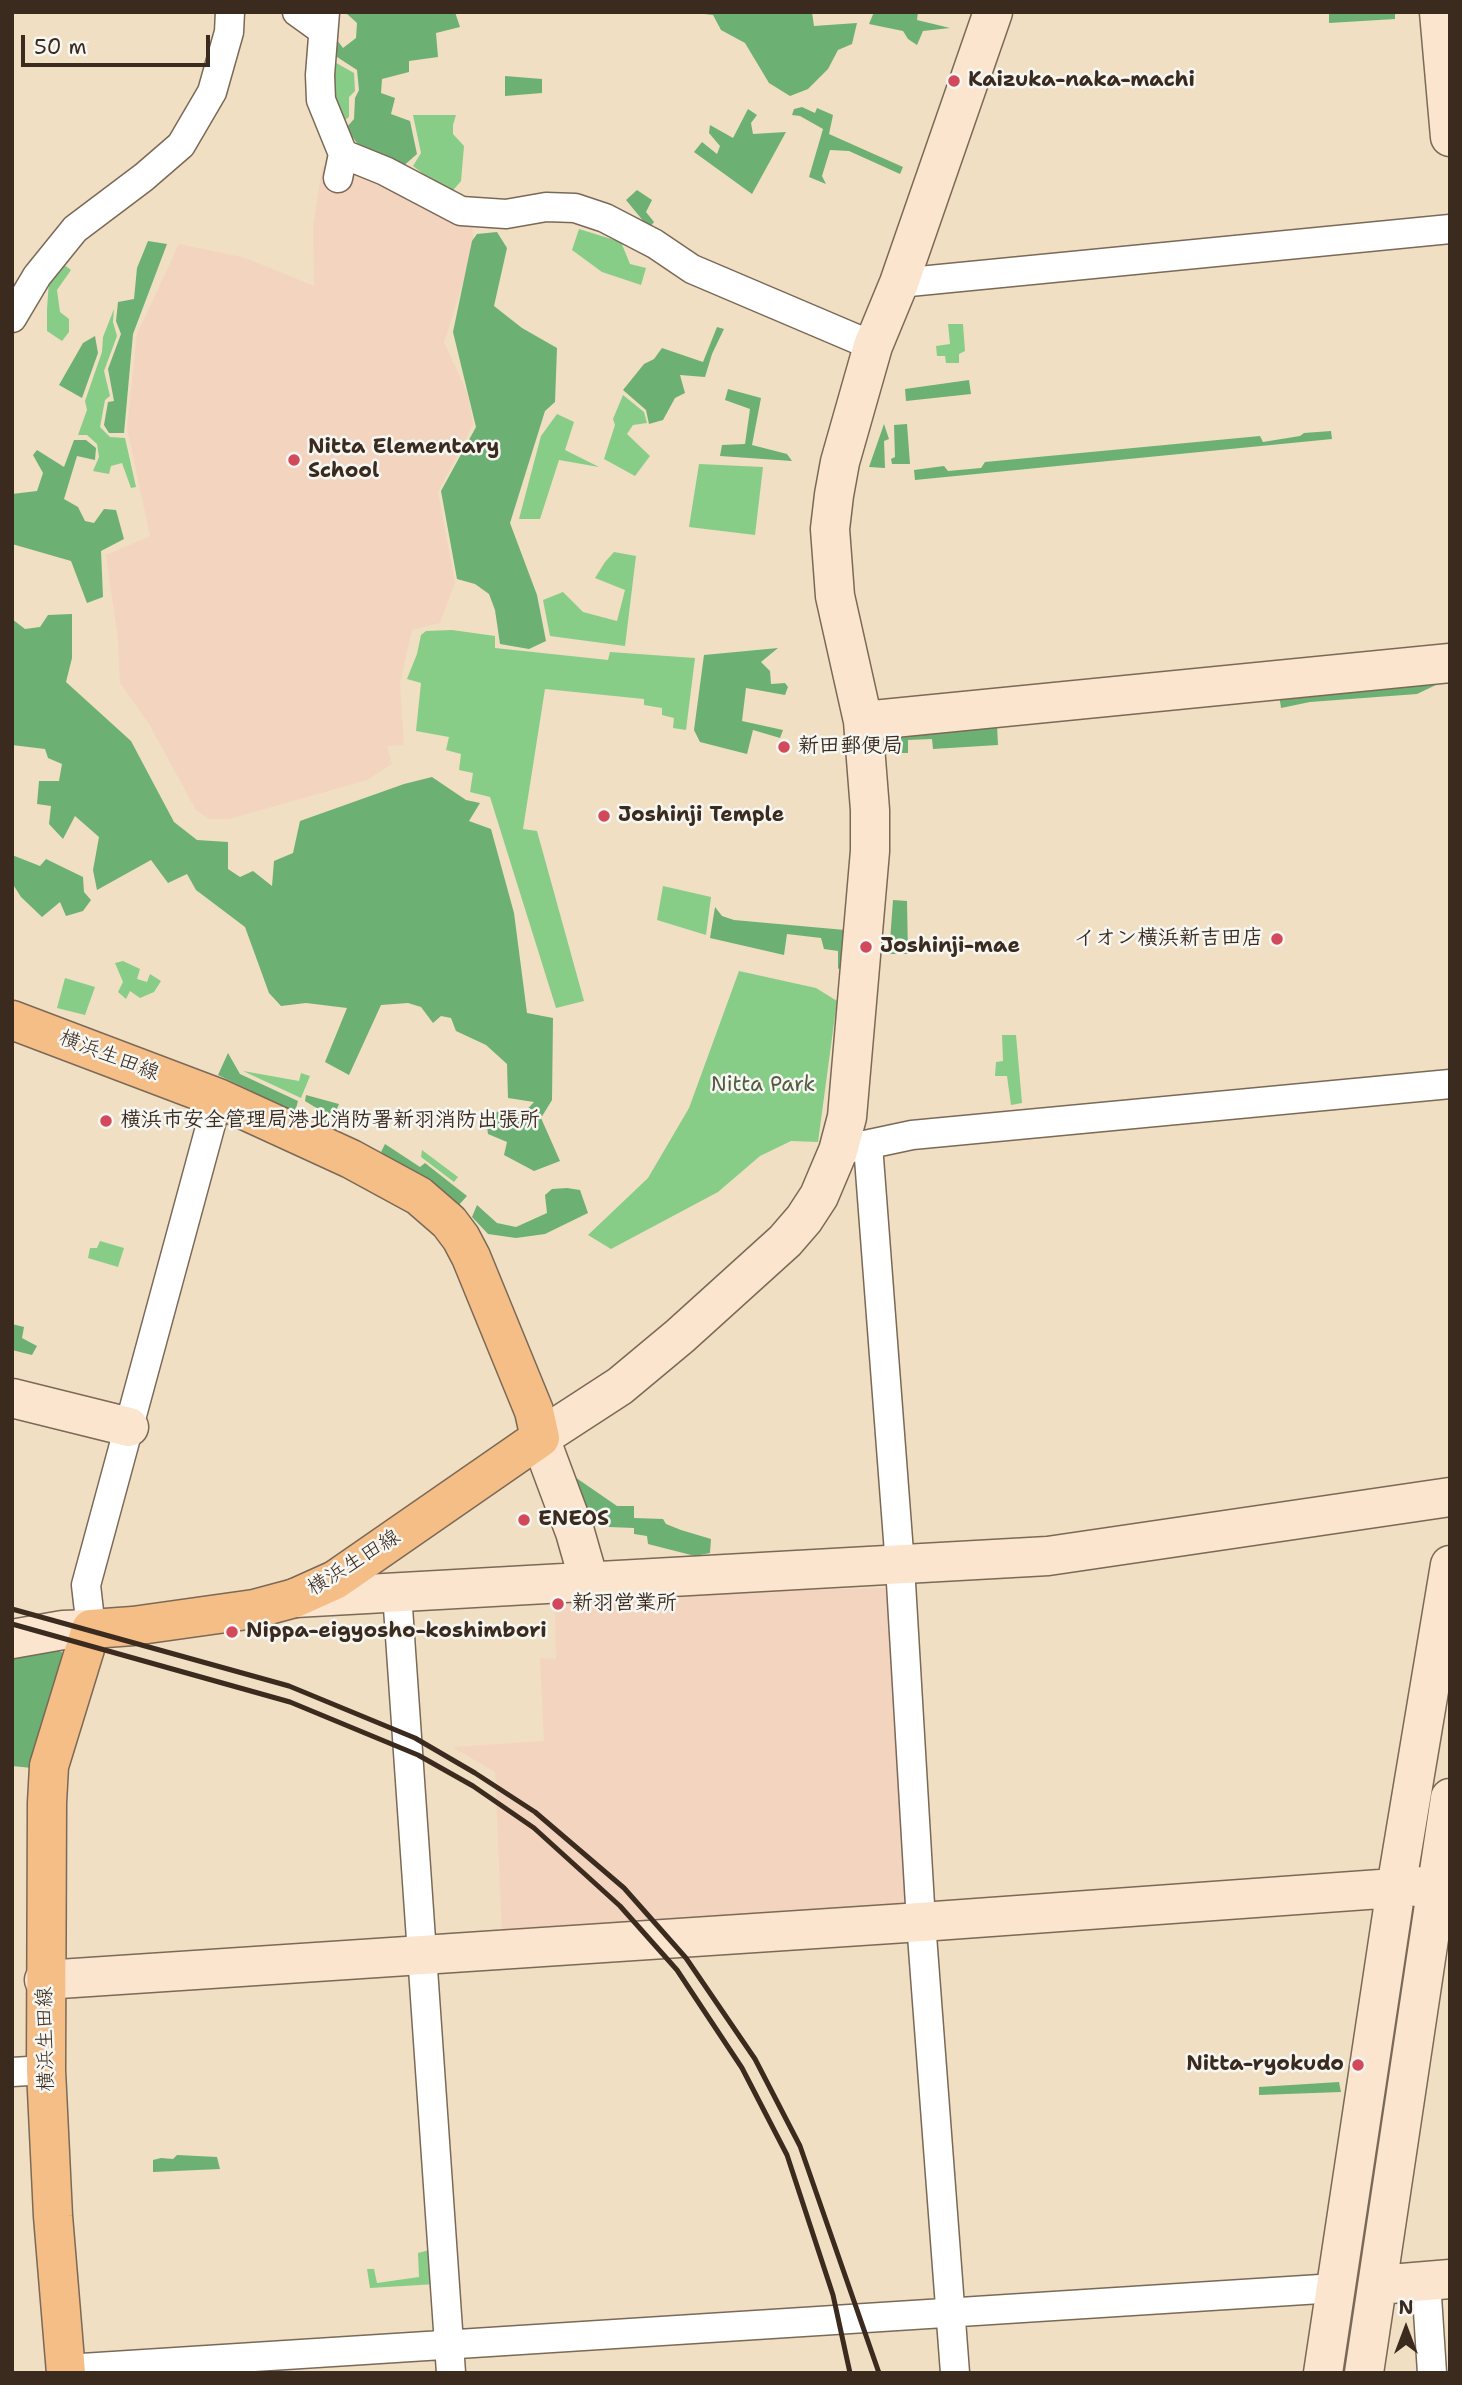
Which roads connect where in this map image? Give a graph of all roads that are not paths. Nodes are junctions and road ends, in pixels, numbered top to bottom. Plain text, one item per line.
1 (230, 12) edge
2 (298, 12) edge
3 (993, 12) edge
4 (1439, 12) edge
5 (324, 21) edge
6 (1450, 137) edge
7 (1450, 229) edge
8 (899, 283) junction
9 (12, 318) edge
10 (873, 346) junction
11 (1450, 663) edge
12 (863, 722) junction
13 (12, 1020) edge
14 (1450, 1084) edge
15 (218, 1098) junction
16 (853, 1148) junction
17 (12, 1398) edge
18 (129, 1427) junction
19 (540, 1438) junction
20 (1450, 1497) edge
21 (1450, 1565) edge
22 (900, 1566) junction
23 (589, 1581) junction
24 (397, 1593) junction
25 (295, 1598) junction
26 (91, 1629) junction
27 (12, 1639) edge
28 (1450, 1798) edge
29 (1443, 1885) edge
30 (1396, 1888) junction
31 (921, 1922) junction
32 (423, 1954) junction
33 (44, 1980) junction
34 (29, 2071) edge
35 (1438, 2280) edge
36 (1378, 2285) junction
37 (1336, 2288) junction
38 (951, 2313) junction
39 (449, 2344) junction
40 (66, 2371) edge
41 (451, 2373) edge
42 (954, 2373) edge
43 (1323, 2373) edge
44 (1364, 2373) edge
45 (1432, 2373) edge

1 - 9 street
2 - 5 street
3 - 8 street
4 - 6 street
5 - 10 street
7 - 8 street
8 - 10 street
10 - 12 street
11 - 12 street
12 - 16 street
13 - 15 main road, 横浜生田線
14 - 16 street
15 - 18 street
15 - 19 main road, 横浜生田線
16 - 19 street
16 - 22 street
17 - 18 street
18 - 26 street
19 - 23 street
19 - 25 main road, 横浜生田線
20 - 22 street
21 - 30 street
22 - 23 street
22 - 31 street
23 - 24 street
24 - 25 street
24 - 32 street
25 - 26 main road, 横浜生田線
26 - 27 street
26 - 33 main road, 横浜生田線
28 - 29 street
29 - 30 street
29 - 36 street
30 - 31 street
30 - 37 street
31 - 32 street
31 - 38 street
32 - 33 street
32 - 39 street
33 - 34 main road, 横浜生田線
34 - 40 main road, 横浜生田線
35 - 36 street
35 - 45 street
36 - 44 street
37 - 38 street
37 - 43 street
38 - 39 street
38 - 42 street
39 - 40 street
39 - 41 street

